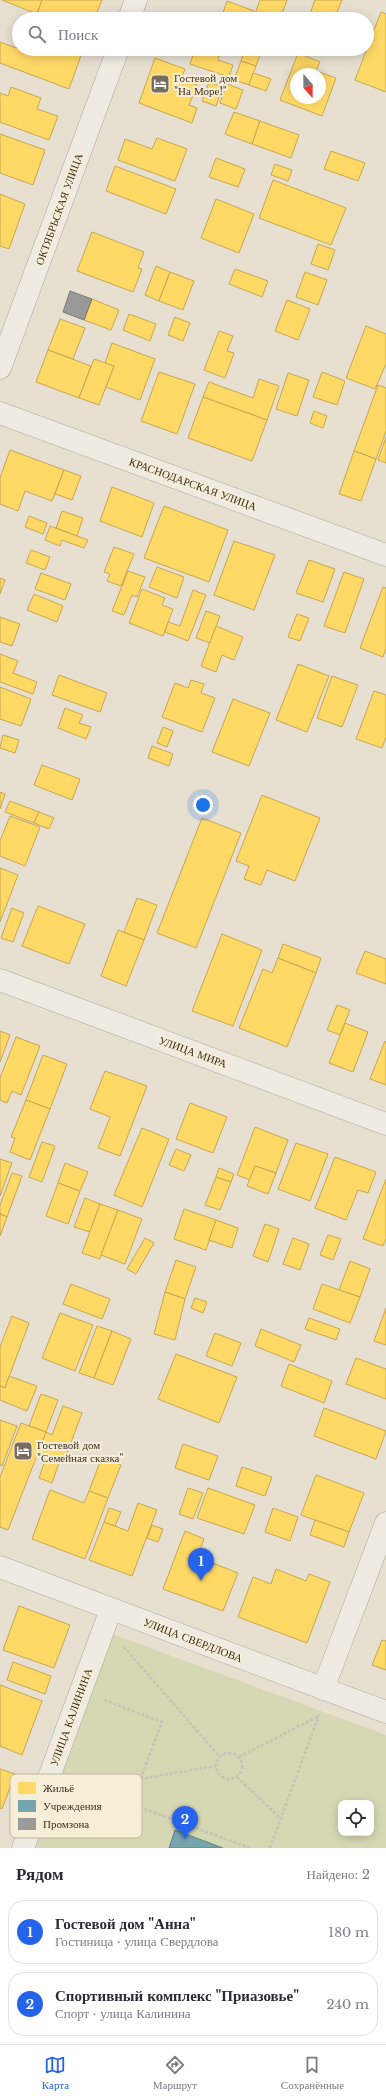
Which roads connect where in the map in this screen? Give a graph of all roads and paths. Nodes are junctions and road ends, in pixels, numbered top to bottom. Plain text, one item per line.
1 (136, 0) edge
2 (132, 12) edge
3 (115, 56) edge
4 (0, 368) edge
5 (0, 413) edge
6 (386, 555) edge
7 (0, 980) edge
8 (386, 1124) edge
9 (386, 1523) edge
10 (0, 1568) edge
11 (111, 1609) junction
12 (124, 1646) dead end
13 (324, 1689) junction
14 (97, 1698) dead end
15 (386, 1712) edge
16 (220, 1757) junction
17 (239, 1757) junction
18 (216, 1766) junction
19 (50, 1774) edge
20 (142, 1774) edge
21 (237, 1777) junction
22 (142, 1779) edge
23 (142, 1808) edge
24 (281, 1819) junction
25 (27, 1838) edge
26 (23, 1848) edge
27 (250, 1848) edge
28 (270, 1848) edge

1 - 2 street
3 - 4 street, ОКТЯБРЬСКАЯ УЛИЦА
5 - 6 street, КРАСНОДАРСКАЯ УЛИЦА
7 - 8 street, УЛИЦА МИРА
9 - 13 street
10 - 11 street, УЛИЦА СВЕРДЛОВА
11 - 13 street, УЛИЦА СВЕРДЛОВА
11 - 19 street, УЛИЦА КАЛИНИНА
12 - 16 path
13 - 15 street, УЛИЦА СВЕРДЛОВА
14 - 20 path
16 - 17 path
16 - 18 path
17 - 21 path
17 - 24 path
18 - 21 path
18 - 22 path
21 - 24 path
23 - 27 path
24 - 28 path
25 - 26 street, УЛИЦА КАЛИНИНА

